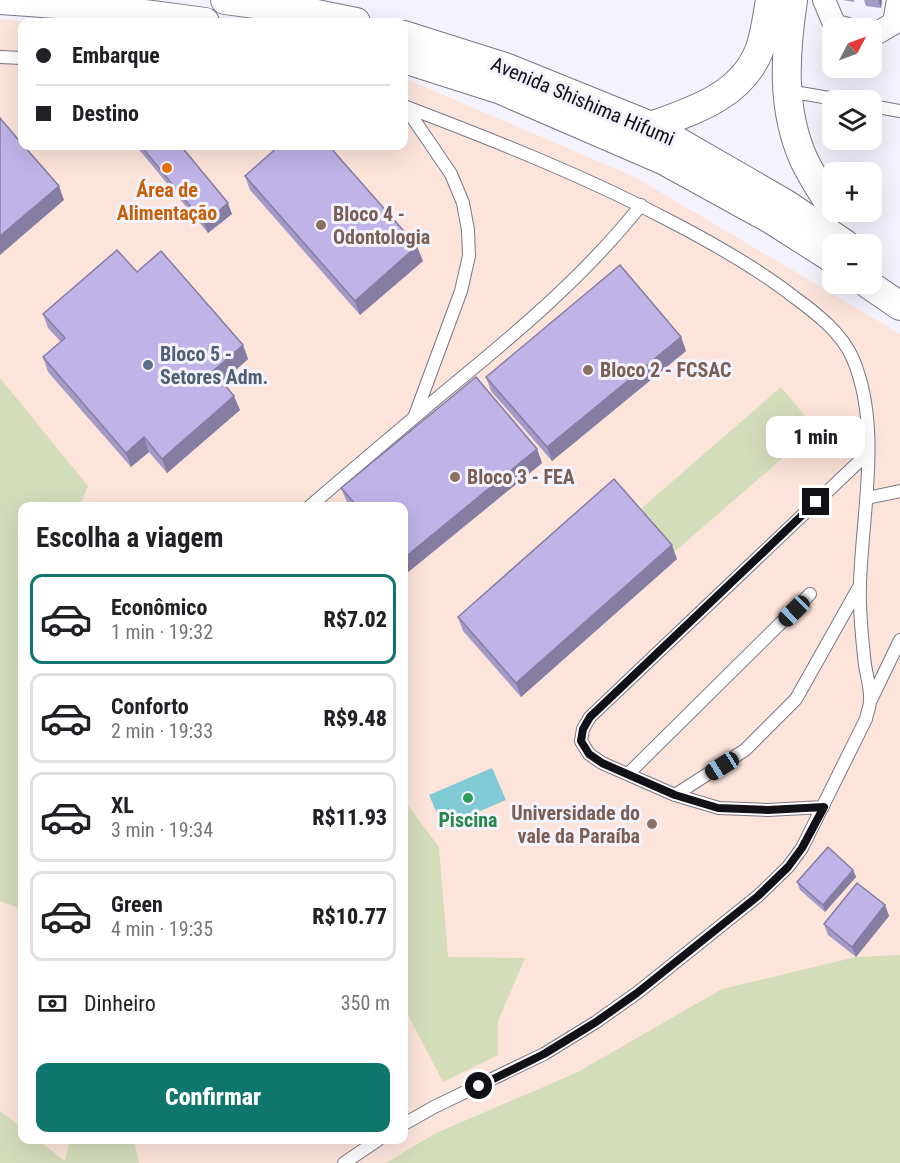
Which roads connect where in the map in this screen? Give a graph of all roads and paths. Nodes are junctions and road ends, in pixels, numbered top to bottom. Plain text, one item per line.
1 (0, 0) edge
2 (225, 0) edge
3 (770, 0) edge
4 (793, 0) edge
5 (824, 0) edge
6 (898, 0) edge
7 (175, 18) edge
8 (336, 18) edge
9 (832, 18) edge
10 (882, 30) edge
11 (408, 36) edge
12 (0, 57) edge
13 (18, 58) edge
14 (408, 60) edge
15 (787, 91) junction
16 (822, 97) edge
17 (408, 108) edge
18 (882, 108) edge
19 (900, 111) edge
20 (408, 112) edge
21 (651, 126) junction
22 (822, 191) edge
23 (641, 205) junction
24 (830, 234) edge
25 (822, 252) edge
26 (882, 270) edge
27 (900, 283) edge
28 (882, 294) edge
29 (900, 306) edge
30 (414, 418) junction
31 (868, 453) junction
32 (900, 491) edge
33 (867, 498) junction
34 (315, 502) edge
35 (860, 586) junction
36 (810, 594) dead end
37 (900, 640) edge
38 (871, 700) junction
39 (628, 774) junction
40 (675, 795) junction
41 (824, 807) junction
42 (408, 1122) edge
43 (372, 1144) edge
44 (344, 1163) edge

1 - 7 street
2 - 8 street
3 - 21 street
4 - 15 street
5 - 9 street
6 - 10 street
11 - 21 street, Avenida Shishima Hifumi
12 - 13 lane
14 - 25 street, Avenida Shishima Hifumi
15 - 16 lane
15 - 22 street
17 - 23 lane
18 - 19 lane
20 - 30 lane
21 - 24 street, Avenida Shishima Hifumi
23 - 30 lane
23 - 31 lane
26 - 27 street
28 - 29 street
30 - 34 lane
31 - 33 lane
31 - 39 lane
32 - 33 lane
33 - 35 lane
35 - 38 lane
35 - 40 lane
36 - 39 lane
37 - 38 lane
38 - 41 lane
39 - 40 lane
40 - 41 lane
41 - 42 lane
43 - 44 lane

